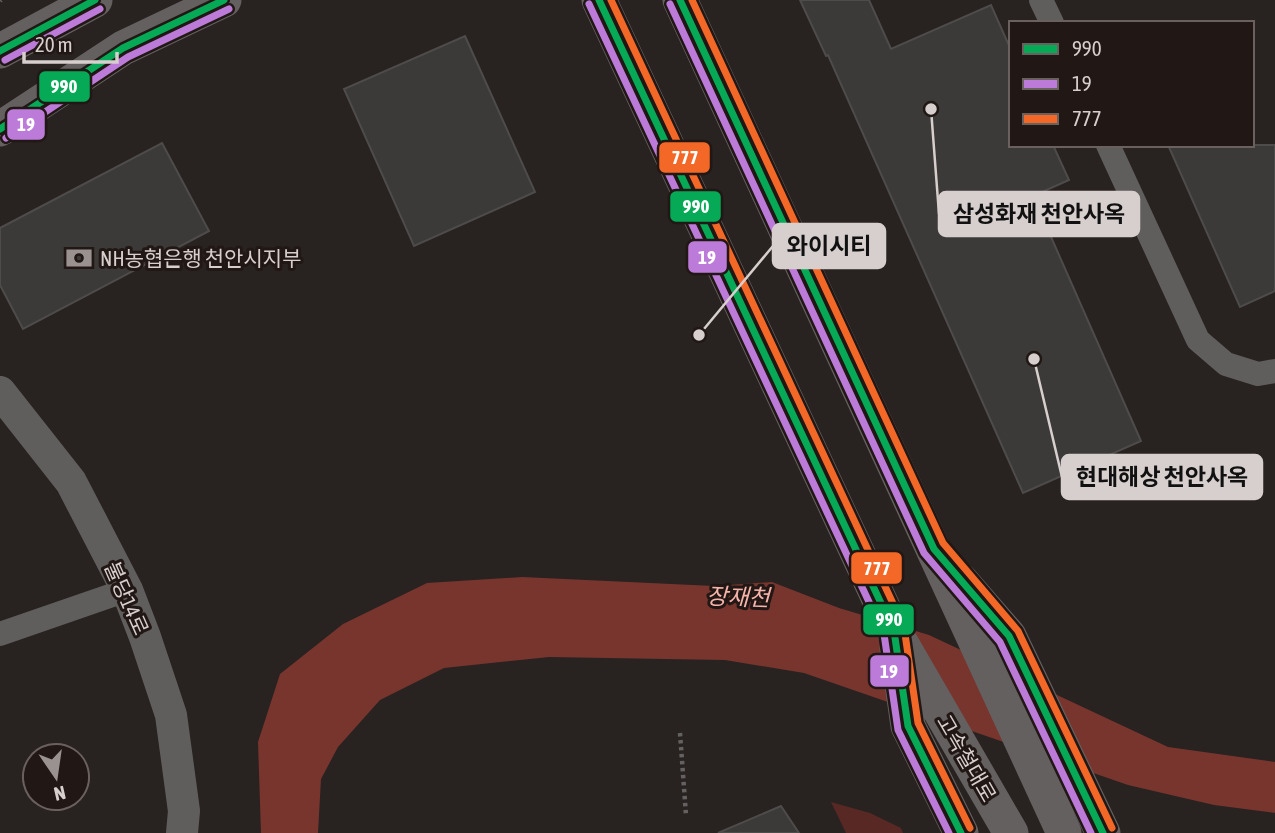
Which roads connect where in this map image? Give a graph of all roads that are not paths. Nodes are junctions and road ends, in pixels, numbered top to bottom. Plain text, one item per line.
1 (95, 0) edge
2 (224, 0) edge
3 (599, 0) edge
4 (680, 0) edge
5 (1041, 0) edge
6 (1051, 21) edge
7 (0, 51) edge
8 (0, 130) edge
9 (1109, 147) edge
10 (1275, 371) edge
11 (0, 392) edge
12 (934, 549) junction
13 (127, 590) junction
14 (894, 631) junction
15 (0, 634) edge
16 (182, 833) edge
17 (961, 833) edge
18 (1011, 833) edge
19 (1064, 833) edge
20 (1103, 833) edge

1 - 7 main road
2 - 8 main road
3 - 14 main road, 고속철대로
4 - 12 main road
5 - 6 street
9 - 10 street
11 - 13 street, 불당14로
12 - 19 main road
12 - 20 main road
13 - 15 street
13 - 16 street, 불당14로
14 - 17 main road
14 - 18 main road, 고속철대로

